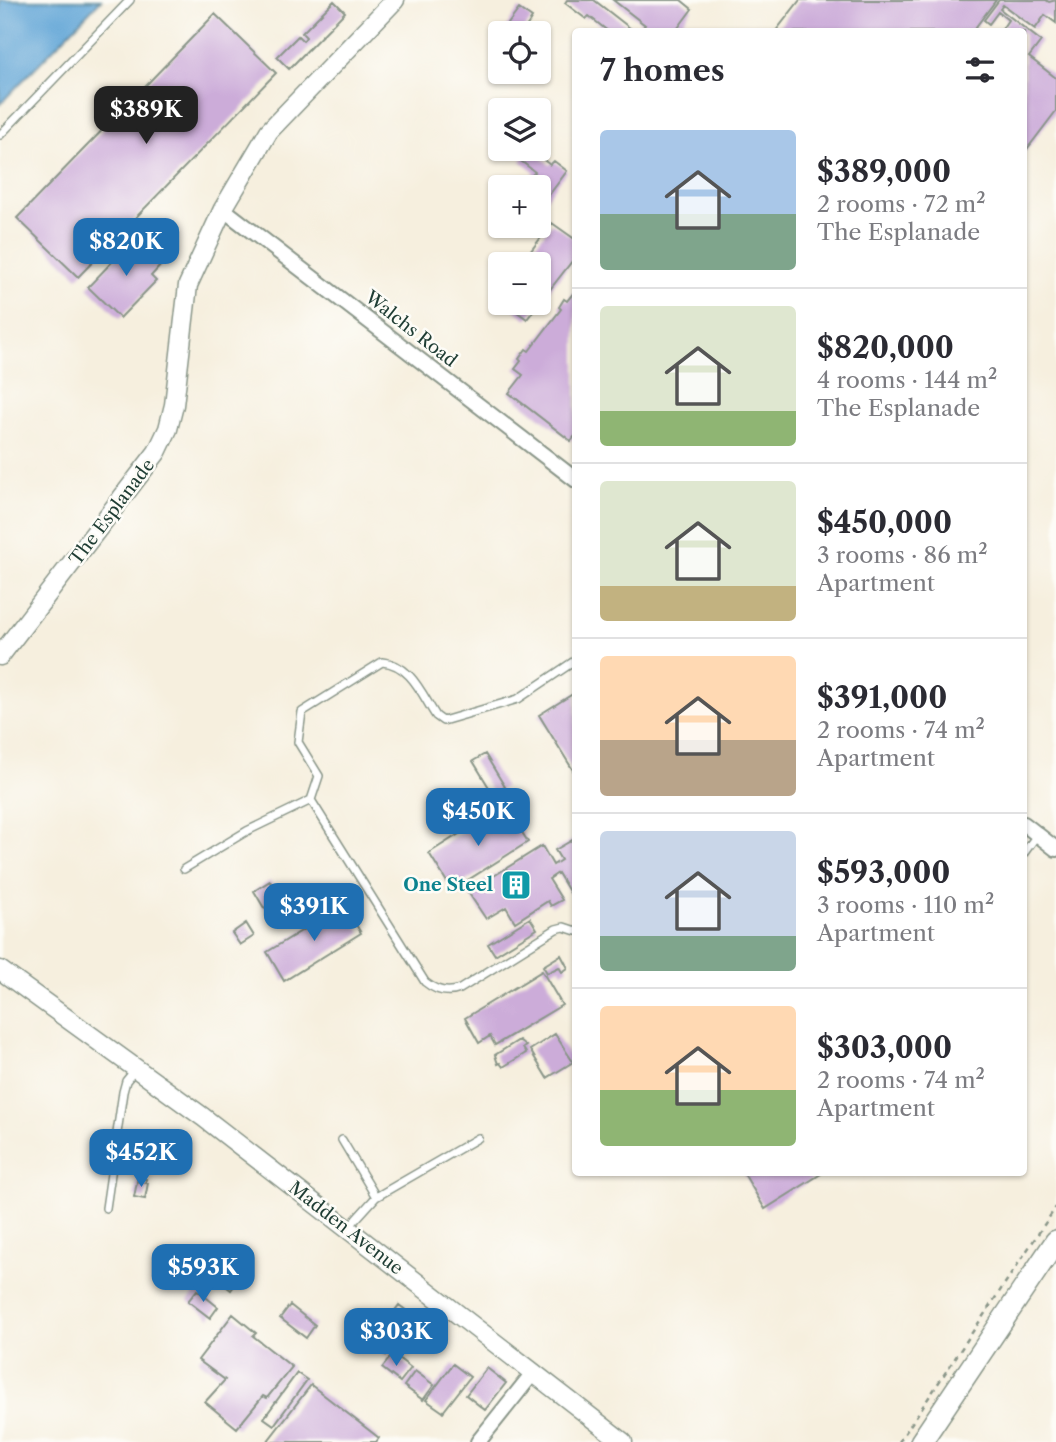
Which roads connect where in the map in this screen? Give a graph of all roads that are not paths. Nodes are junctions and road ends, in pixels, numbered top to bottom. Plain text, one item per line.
1 (130, 0) edge
2 (395, 0) edge
3 (0, 135) edge
4 (223, 209) junction
5 (572, 477) edge
6 (0, 656) edge
7 (572, 663) edge
8 (311, 800) junction
9 (1027, 826) edge
10 (1038, 834) junction
11 (1027, 849) edge
12 (1056, 849) edge
13 (184, 870) dead end
14 (572, 930) edge
15 (0, 970) edge
16 (136, 1068) junction
17 (478, 1138) dead end
18 (342, 1140) dead end
19 (376, 1197) junction
20 (106, 1208) dead end
21 (347, 1229) junction
22 (1056, 1241) edge
23 (533, 1373) junction
24 (478, 1442) edge
25 (623, 1442) edge
26 (921, 1442) edge

1 - 3 lane
2 - 4 street, The Esplanade
4 - 5 street, Walchs Road
4 - 6 street, The Esplanade
7 - 8 lane
8 - 13 lane
8 - 14 lane
9 - 10 street
10 - 11 lane
10 - 12 street
15 - 16 street
16 - 20 lane
16 - 21 street, Madden Avenue
17 - 19 lane
18 - 19 lane
19 - 21 lane
21 - 23 street, Madden Avenue
22 - 26 main road
23 - 24 street
23 - 25 street, Madden Avenue

